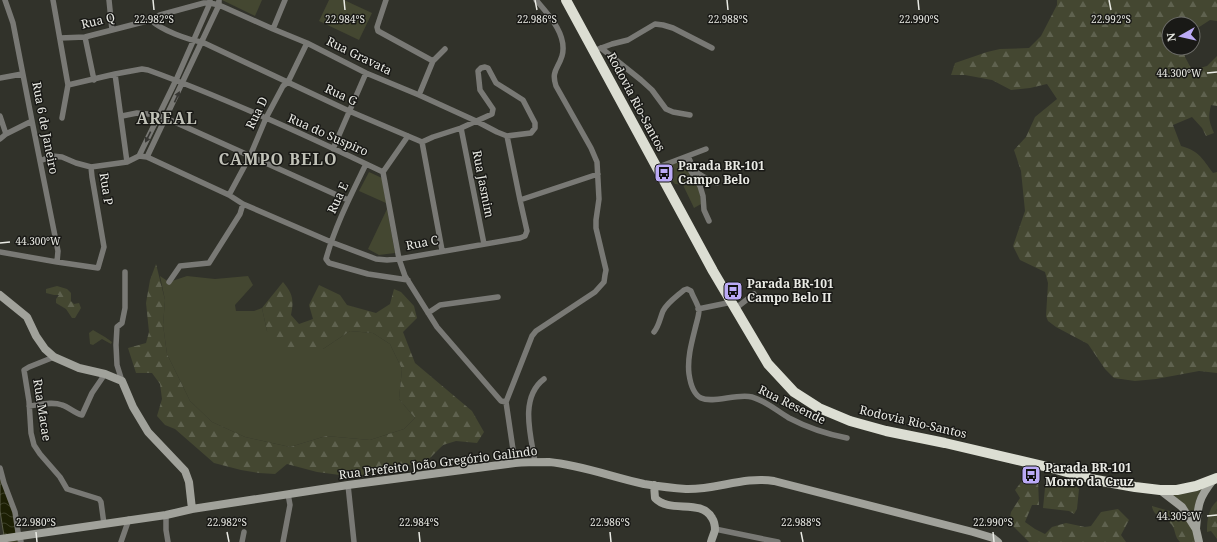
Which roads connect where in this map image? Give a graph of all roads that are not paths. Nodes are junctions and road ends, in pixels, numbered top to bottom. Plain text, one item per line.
1 (5, 0) edge
2 (53, 0) edge
3 (109, 0) edge
4 (284, 0) edge
5 (386, 0) edge
6 (536, 0) edge
7 (566, 0) edge
8 (210, 1) edge
9 (219, 3) edge
10 (151, 20) junction
11 (273, 29) junction
12 (112, 30) junction
13 (85, 37) junction
14 (60, 38) junction
15 (194, 41) junction
16 (202, 42) junction
17 (307, 42) junction
18 (712, 48) dead end
19 (445, 50) dead end
20 (597, 50) junction
21 (433, 61) junction
22 (366, 73) junction
23 (22, 74) junction
24 (115, 74) junction
25 (0, 78) edge
26 (94, 80) junction
27 (176, 80) junction
28 (288, 82) junction
29 (183, 83) junction
30 (68, 86) junction
31 (419, 95) junction
32 (349, 111) junction
33 (160, 115) junction
34 (690, 115) dead end
35 (0, 116) edge
36 (122, 116) junction
37 (62, 118) dead end
38 (166, 118) junction
39 (266, 118) junction
40 (32, 121) junction
41 (476, 121) junction
42 (461, 128) junction
43 (6, 134) junction
44 (408, 136) junction
45 (508, 136) junction
46 (0, 139) edge
47 (422, 142) junction
48 (333, 149) junction
49 (706, 149) dead end
50 (139, 156) junction
51 (250, 156) junction
52 (147, 157) junction
53 (685, 157) junction
54 (40, 161) junction
55 (127, 162) junction
56 (366, 164) junction
57 (91, 166) junction
58 (656, 168) junction
59 (383, 172) junction
60 (598, 174) junction
61 (717, 182) dead end
62 (229, 195) junction
63 (348, 200) junction
64 (520, 200) junction
65 (243, 204) junction
66 (709, 221) dead end
67 (331, 242) junction
68 (484, 244) junction
69 (442, 250) junction
70 (0, 252) edge
71 (399, 259) junction
72 (57, 262) junction
73 (125, 272) dead end
74 (408, 280) junction
75 (169, 282) dead end
76 (754, 294) dead end
77 (0, 296) edge
78 (498, 297) dead end
79 (734, 305) junction
80 (698, 309) junction
81 (428, 313) junction
82 (654, 332) dead end
83 (54, 356) junction
84 (105, 374) junction
85 (544, 379) dead end
86 (122, 381) junction
87 (506, 402) junction
88 (29, 406) junction
89 (847, 438) dead end
90 (535, 462) junction
91 (515, 463) junction
92 (0, 468) edge
93 (1215, 479) edge
94 (348, 485) junction
95 (654, 486) junction
96 (1160, 490) junction
97 (288, 494) junction
98 (192, 509) junction
99 (166, 514) junction
100 (129, 519) junction
101 (104, 524) junction
102 (715, 529) junction
103 (1196, 529) junction
104 (244, 532) dead end
105 (20, 538) edge
106 (0, 539) edge
107 (121, 542) edge
108 (168, 542) edge
109 (242, 542) edge
110 (284, 542) edge
111 (354, 542) edge
112 (711, 542) edge
113 (778, 542) edge
114 (998, 542) edge
115 (1200, 542) edge

1 - 23 street, Rua 6 de Janeiro
2 - 14 street
3 - 12 street
4 - 11 street
5 - 21 street
6 - 60 street
7 - 20 highway, Rodovia Rio-Santos
8 - 9 street, Rua Gravata
8 - 10 street, Rua Q
8 - 15 street
9 - 11 street, Rua Gravata
9 - 16 street
10 - 12 street, Rua Q
10 - 15 street, Rua G
11 - 17 street, Rua Gravata
12 - 13 street, Rua Q
13 - 14 street, Rua Q
13 - 26 street
14 - 30 street
15 - 16 street, Rua G
15 - 27 street
16 - 28 street, Rua G
16 - 29 street
17 - 22 street, Rua Gravata
17 - 28 street, Rua D
18 - 20 street
19 - 21 street
20 - 34 street
20 - 58 highway, Rodovia Rio-Santos
21 - 31 street
22 - 31 street, Rua Gravata
22 - 32 street
23 - 25 street
23 - 40 street, Rua 6 de Janeiro
24 - 26 street
24 - 27 street
24 - 36 street
26 - 30 street
27 - 29 street
27 - 33 street
28 - 32 street, Rua G
28 - 39 street, Rua D
38 -> 29 street
29 - 39 street, Rua do Suspiro
30 - 37 street
31 - 41 street, Rua Gravata
32 - 44 street, Rua G
32 - 48 street
33 - 36 street
33 - 38 street
33 -> 50 street
35 - 43 street
36 - 55 street
38 - 51 street
38 - 52 street
39 - 48 street, Rua do Suspiro
39 - 51 street, Rua D
40 - 43 street
40 - 54 street, Rua 6 de Janeiro
41 - 42 street
41 - 45 street, Rua Gravata
41 - 45 street
42 - 47 street
42 - 68 street, Rua Jasmim
43 - 46 street
44 - 47 street, Rua G
44 - 59 street
45 - 64 street
47 - 69 street
48 - 56 street, Rua do Suspiro
49 - 53 street
50 - 52 street
50 - 55 street
51 - 62 street, Rua D
51 - 63 street
52 - 62 street
53 - 58 street
53 - 61 street
53 - 66 street
54 - 57 street, Rua P
54 - 72 street, Rua 6 de Janeiro
55 - 57 street
56 - 59 street, Rua do Suspiro
56 - 63 street, Rua E
57 - 72 street, Rua P
58 - 79 highway, Rodovia Rio-Santos
59 - 71 street
60 - 64 street
60 - 87 street
62 - 65 street
63 - 67 street, Rua E
64 - 68 street, Rua C
65 - 67 street
65 - 75 street
67 - 71 street, Rua C
67 - 74 street, Rua E
68 - 69 street, Rua C
69 - 71 street, Rua C
70 - 72 street
71 - 74 street
73 - 86 street
74 - 81 street
76 - 79 street
77 - 83 main road
78 - 81 street
79 - 80 street
79 - 96 highway, Rodovia Rio-Santos
80 - 82 street
80 - 89 street, Rua Resende
81 - 87 street
83 - 84 main road
83 - 88 street, Rua Macae
84 - 86 main road
84 - 88 street
85 - 90 street
86 - 98 main road
87 - 91 street
88 - 101 street, Rua Macae
90 - 91 main road, Rua Prefeito João Gregório Galindo
90 - 95 main road, Rua Prefeito João Gregório Galindo
91 - 94 main road, Rua Prefeito João Gregório Galindo
92 - 105 street
93 - 96 highway, Rodovia Rio-Santos
93 - 103 main road
94 - 97 main road, Rua Prefeito João Gregório Galindo
94 - 111 street
95 - 102 main road
95 - 114 main road, Rua Prefeito João Gregório Galindo
96 - 103 main road
97 - 98 main road, Rua Prefeito João Gregório Galindo
97 - 110 street
98 - 99 main road, Rua Prefeito João Gregório Galindo
99 - 100 main road, Rua Prefeito João Gregório Galindo
99 - 108 street
100 - 101 main road, Rua Prefeito João Gregório Galindo
100 - 107 street
101 - 105 main road, Rua Prefeito João Gregório Galindo
102 - 112 main road
102 - 113 street
103 - 115 main road
104 - 109 street
105 - 106 main road, Rua Prefeito João Gregório Galindo

